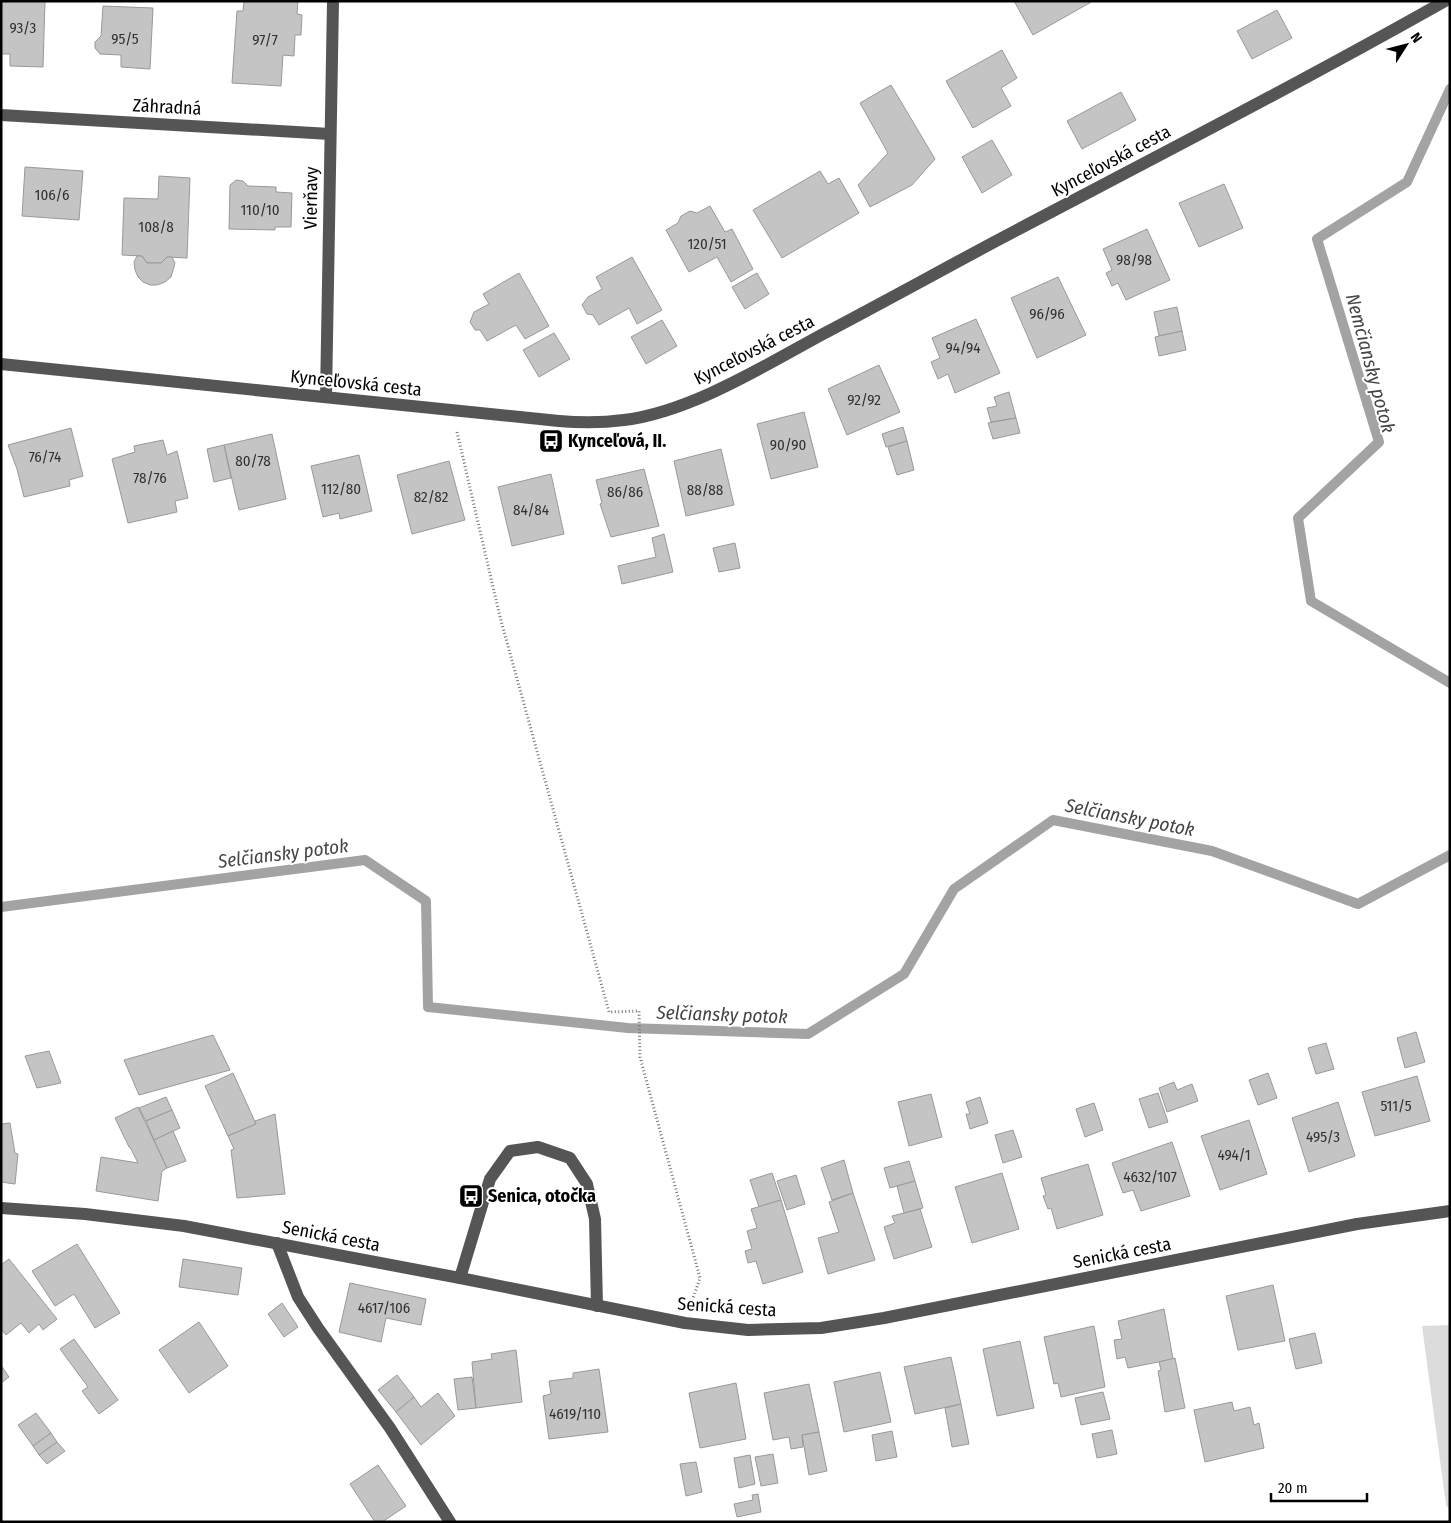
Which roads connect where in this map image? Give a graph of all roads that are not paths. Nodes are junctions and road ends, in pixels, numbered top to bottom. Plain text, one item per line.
1 (333, 1) edge
2 (1445, 1) edge
3 (1, 115) edge
4 (330, 134) junction
5 (1, 364) edge
6 (326, 396) junction
7 (1, 1208) edge
8 (1450, 1211) edge
9 (277, 1243) junction
10 (460, 1278) junction
11 (597, 1306) junction
12 (450, 1522) edge

1 - 4 street, Vierňavy
2 - 6 street, Kynceľovská cesta
3 - 4 street, Záhradná
4 - 6 street, Vierňavy
5 - 6 street, Kynceľovská cesta
7 - 9 street, Senická cesta
8 - 11 street, Senická cesta
9 - 10 street, Senická cesta
9 - 12 street
10 - 11 street, Senická cesta
10 - 11 street

